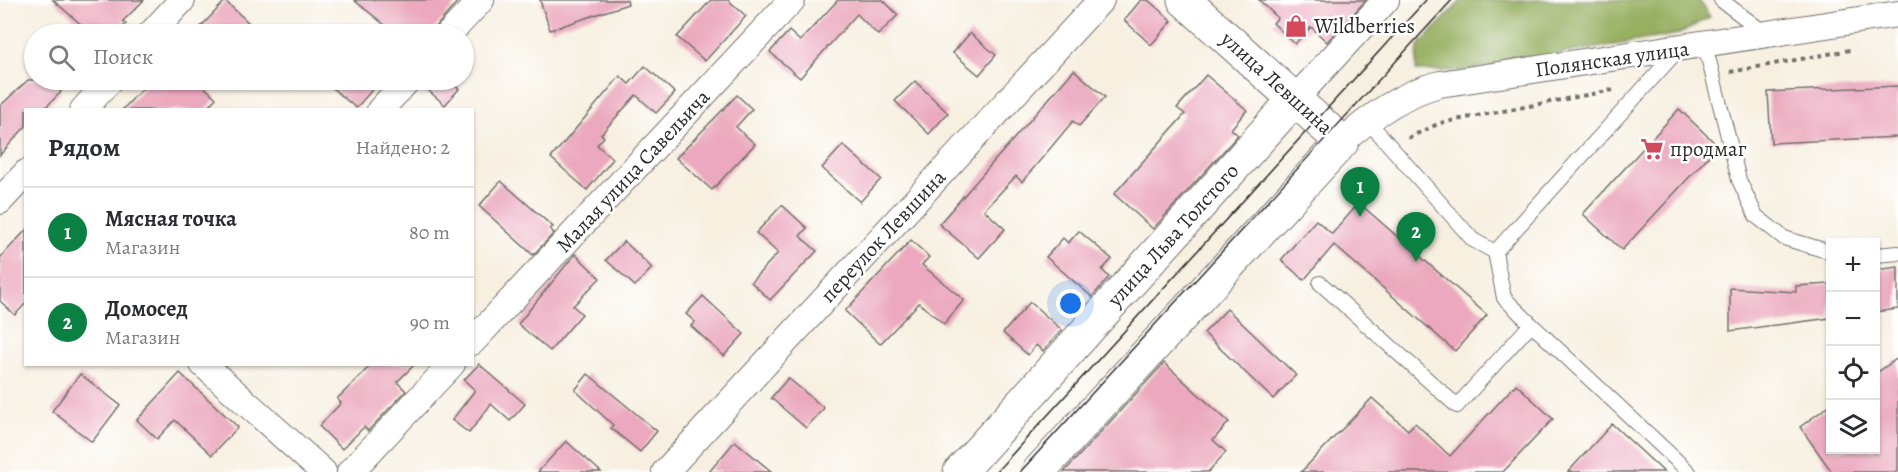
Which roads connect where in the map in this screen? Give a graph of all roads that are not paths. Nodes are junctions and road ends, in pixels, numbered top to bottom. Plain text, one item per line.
1 (182, 0) edge
2 (481, 0) edge
3 (792, 0) edge
4 (1101, 0) edge
5 (1184, 0) edge
6 (1386, 0) edge
7 (1720, 0) edge
8 (1898, 14) edge
9 (160, 24) edge
10 (458, 24) edge
11 (1768, 36) junction
12 (1705, 45) junction
13 (1679, 49) junction
14 (101, 90) edge
15 (399, 90) edge
16 (1294, 100) junction
17 (85, 108) edge
18 (382, 108) edge
19 (1367, 120) junction
20 (1342, 142) junction
21 (1826, 251) edge
22 (1495, 252) junction
23 (1898, 253) edge
24 (1880, 255) edge
25 (1320, 283) dead end
26 (1532, 324) junction
27 (474, 340) edge
28 (205, 366) edge
29 (450, 366) edge
30 (324, 472) edge
31 (350, 472) edge
32 (665, 472) edge
33 (960, 472) edge
34 (1038, 472) edge
35 (1689, 472) edge

1 - 9 street
2 - 10 street
3 - 27 street, Малая улица Савельича
4 - 32 street, переулок Левшина
5 - 16 street, улица Левшина
6 - 16 street, улица Льва Толстого
7 - 11 lane
8 - 11 street, Полянская улица
11 - 12 street, Полянская улица
12 - 13 street, Полянская улица
12 - 21 lane
13 - 19 street, Полянская улица
13 - 22 lane
14 - 17 street
15 - 18 street
16 - 20 street, улица Левшина
16 - 33 street, улица Льва Толстого
19 - 20 street, Полянская улица
19 - 22 lane
20 - 34 street
22 - 26 lane
23 - 24 lane
25 - 26 lane
26 - 35 lane
28 - 30 street
29 - 31 street

